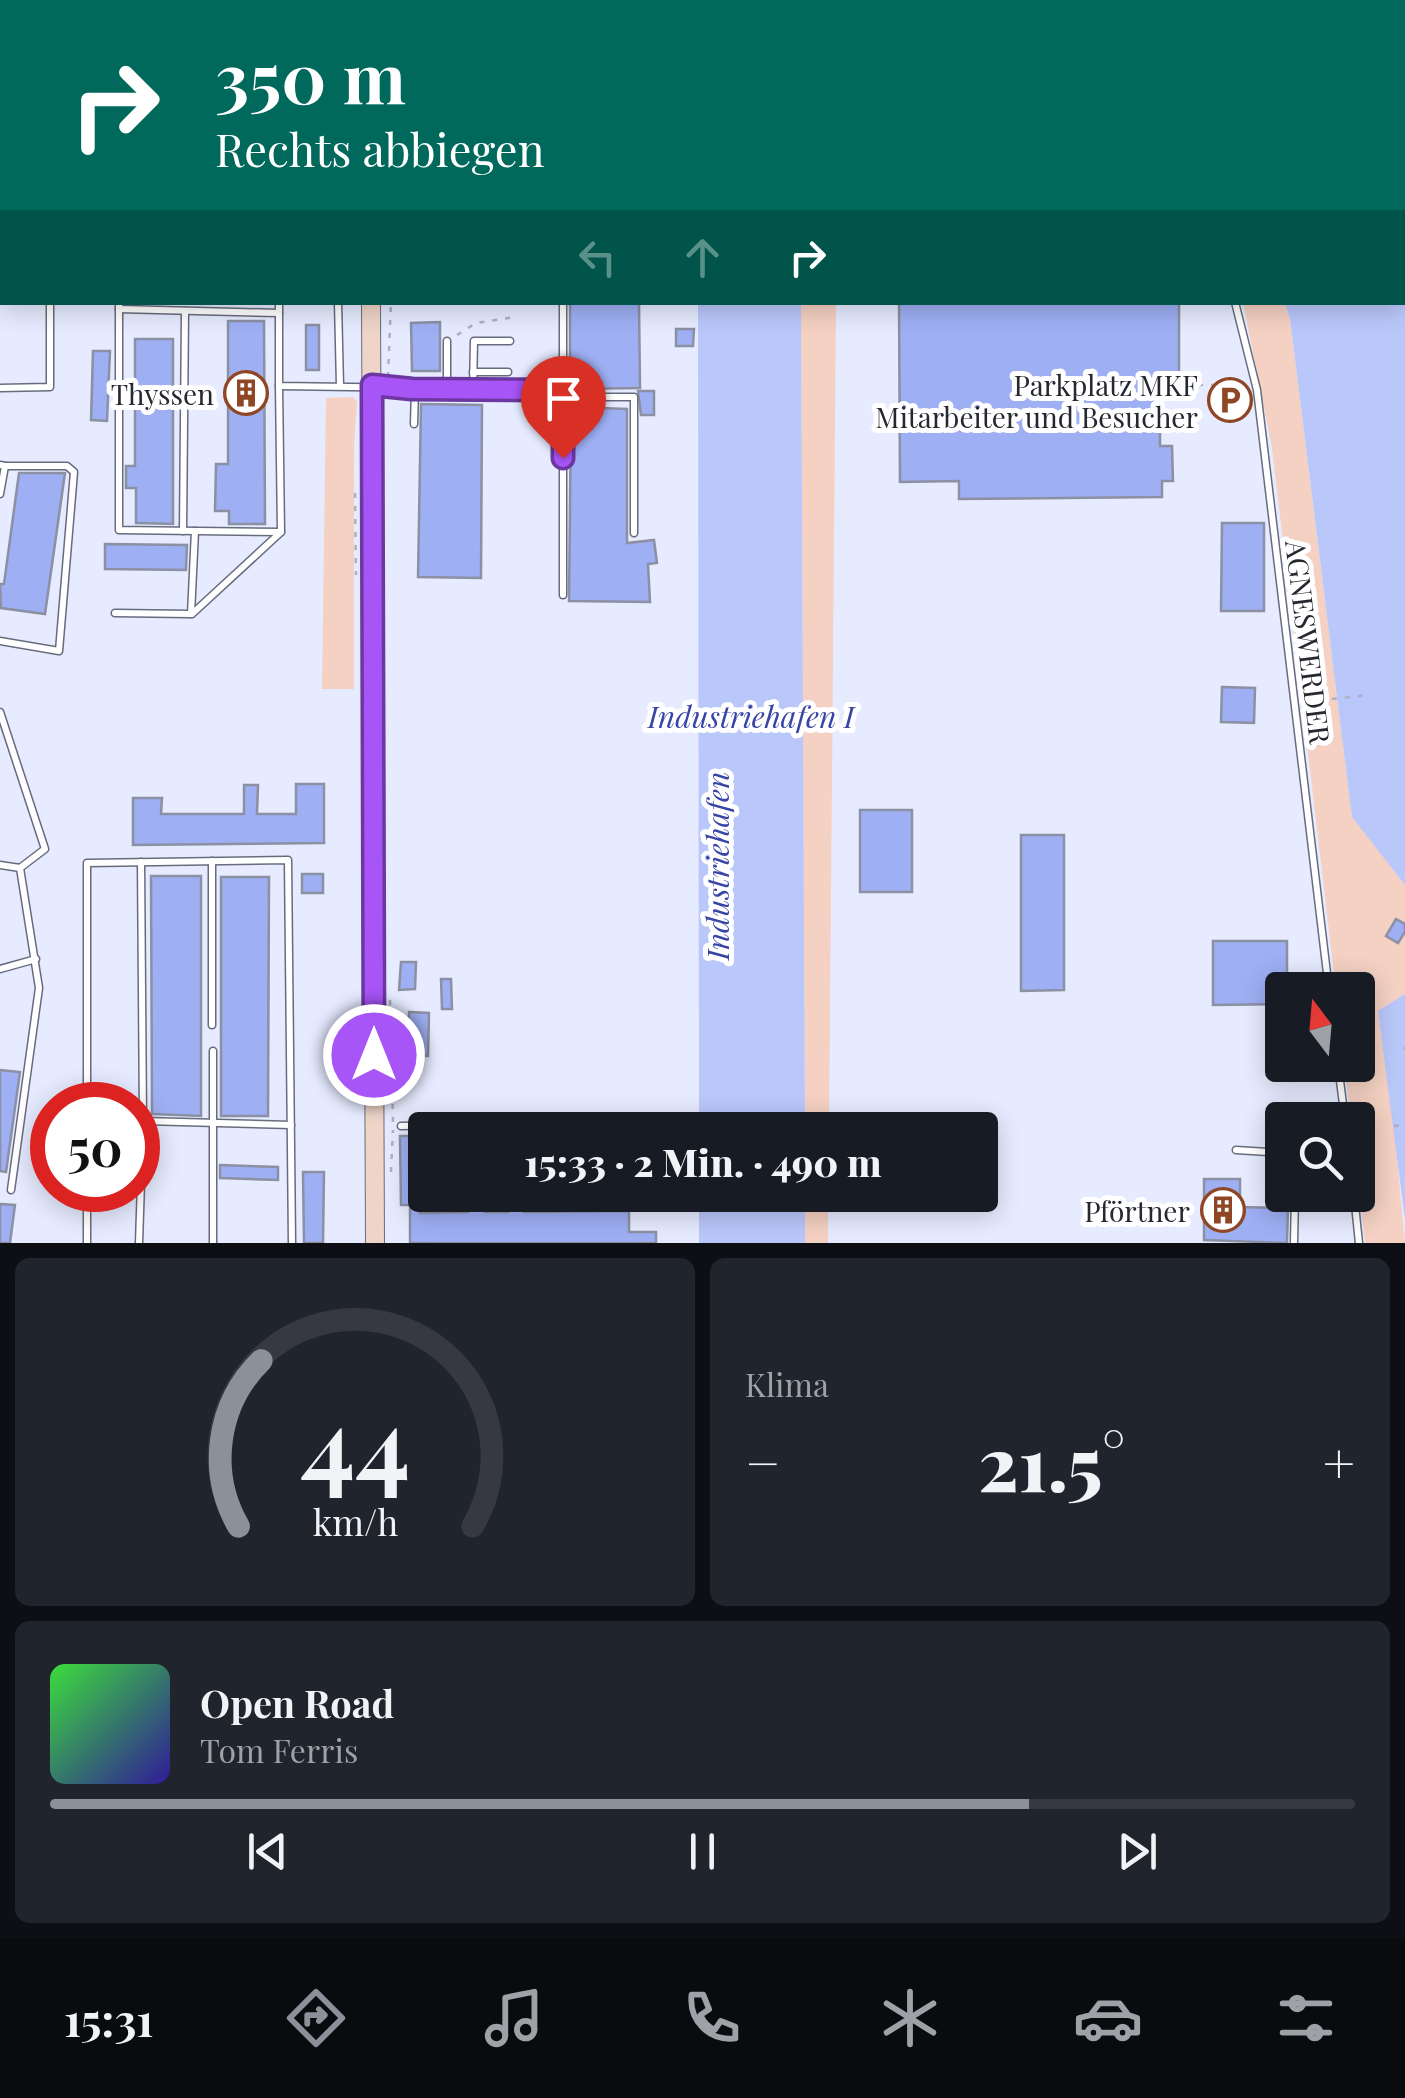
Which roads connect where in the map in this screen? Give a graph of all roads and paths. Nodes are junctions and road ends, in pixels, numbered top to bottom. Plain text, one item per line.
1 (50, 305) edge
2 (280, 305) edge
3 (338, 305) edge
4 (371, 305) edge
5 (563, 305) edge
6 (1235, 305) edge
7 (120, 306) edge
8 (184, 311) junction
9 (280, 313) junction
10 (516, 318) dead end
11 (447, 341) joint
12 (510, 341) dead end
13 (473, 372) junction
14 (508, 372) dead end
15 (372, 385) junction
16 (1198, 385) dead end
17 (1224, 385) dead end
18 (279, 386) junction
19 (340, 386) junction
20 (0, 388) edge
21 (415, 388) junction
22 (447, 389) junction
23 (473, 389) junction
24 (563, 390) junction
25 (414, 424) dead end
26 (2, 465) edge
27 (0, 494) edge
28 (183, 531) junction
29 (195, 531) junction
30 (281, 532) junction
31 (634, 533) dead end
32 (563, 595) dead end
33 (114, 613) dead end
34 (191, 614) junction
35 (0, 642) edge
36 (1368, 695) dead end
37 (1294, 703) junction
38 (0, 712) edge
39 (212, 861) junction
40 (142, 862) junction
41 (0, 865) edge
42 (20, 868) junction
43 (36, 959) junction
44 (0, 969) edge
45 (1327, 972) edge
46 (212, 1025) dead end
47 (212, 1051) dead end
48 (87, 1082) edge
49 (143, 1082) edge
50 (160, 1121) edge
51 (212, 1122) junction
52 (291, 1124) junction
53 (1405, 1125) edge
54 (401, 1126) dead end
55 (408, 1126) edge
56 (1394, 1126) dead end
57 (1236, 1150) dead end
58 (1265, 1152) edge
59 (10, 1190) dead end
60 (87, 1212) edge
61 (139, 1212) edge
62 (1294, 1212) edge
63 (1356, 1212) edge
64 (1294, 1242) edge
65 (87, 1243) edge
66 (138, 1243) edge
67 (213, 1243) edge
68 (292, 1243) edge
69 (374, 1243) edge
70 (1359, 1243) edge

1 - 20 lane
2 - 9 lane
3 - 19 lane
4 - 15 main road
5 - 24 lane
6 - 37 lane, AGNESWERDER
7 - 8 lane
7 - 28 lane
8 - 9 lane
8 - 28 lane
9 - 18 lane
10 - 11 path
11 - 22 lane
12 - 13 lane
13 - 14 lane
13 - 23 lane
15 - 19 lane
15 - 21 lane
15 - 69 main road
16 - 17 path
18 - 19 lane
18 - 30 lane
21 - 22 lane
21 - 25 lane
22 - 23 lane
23 - 24 lane
24 - 31 lane
24 - 32 lane
26 - 27 lane
26 - 35 lane
28 - 29 lane
29 - 30 lane
29 - 34 lane
30 - 34 lane
33 - 34 lane
36 - 37 path
37 - 45 lane, AGNESWERDER
38 - 42 lane
39 - 40 lane
39 - 46 lane
39 - 52 lane
40 - 48 lane
40 - 49 lane
41 - 42 lane
42 - 43 lane
43 - 44 lane
43 - 59 lane
47 - 51 lane
50 - 51 lane
51 - 52 lane
51 - 67 lane
52 - 68 lane
53 - 56 path
54 - 55 lane
57 - 58 lane
60 - 65 lane
61 - 66 lane
62 - 64 lane
63 - 70 lane

